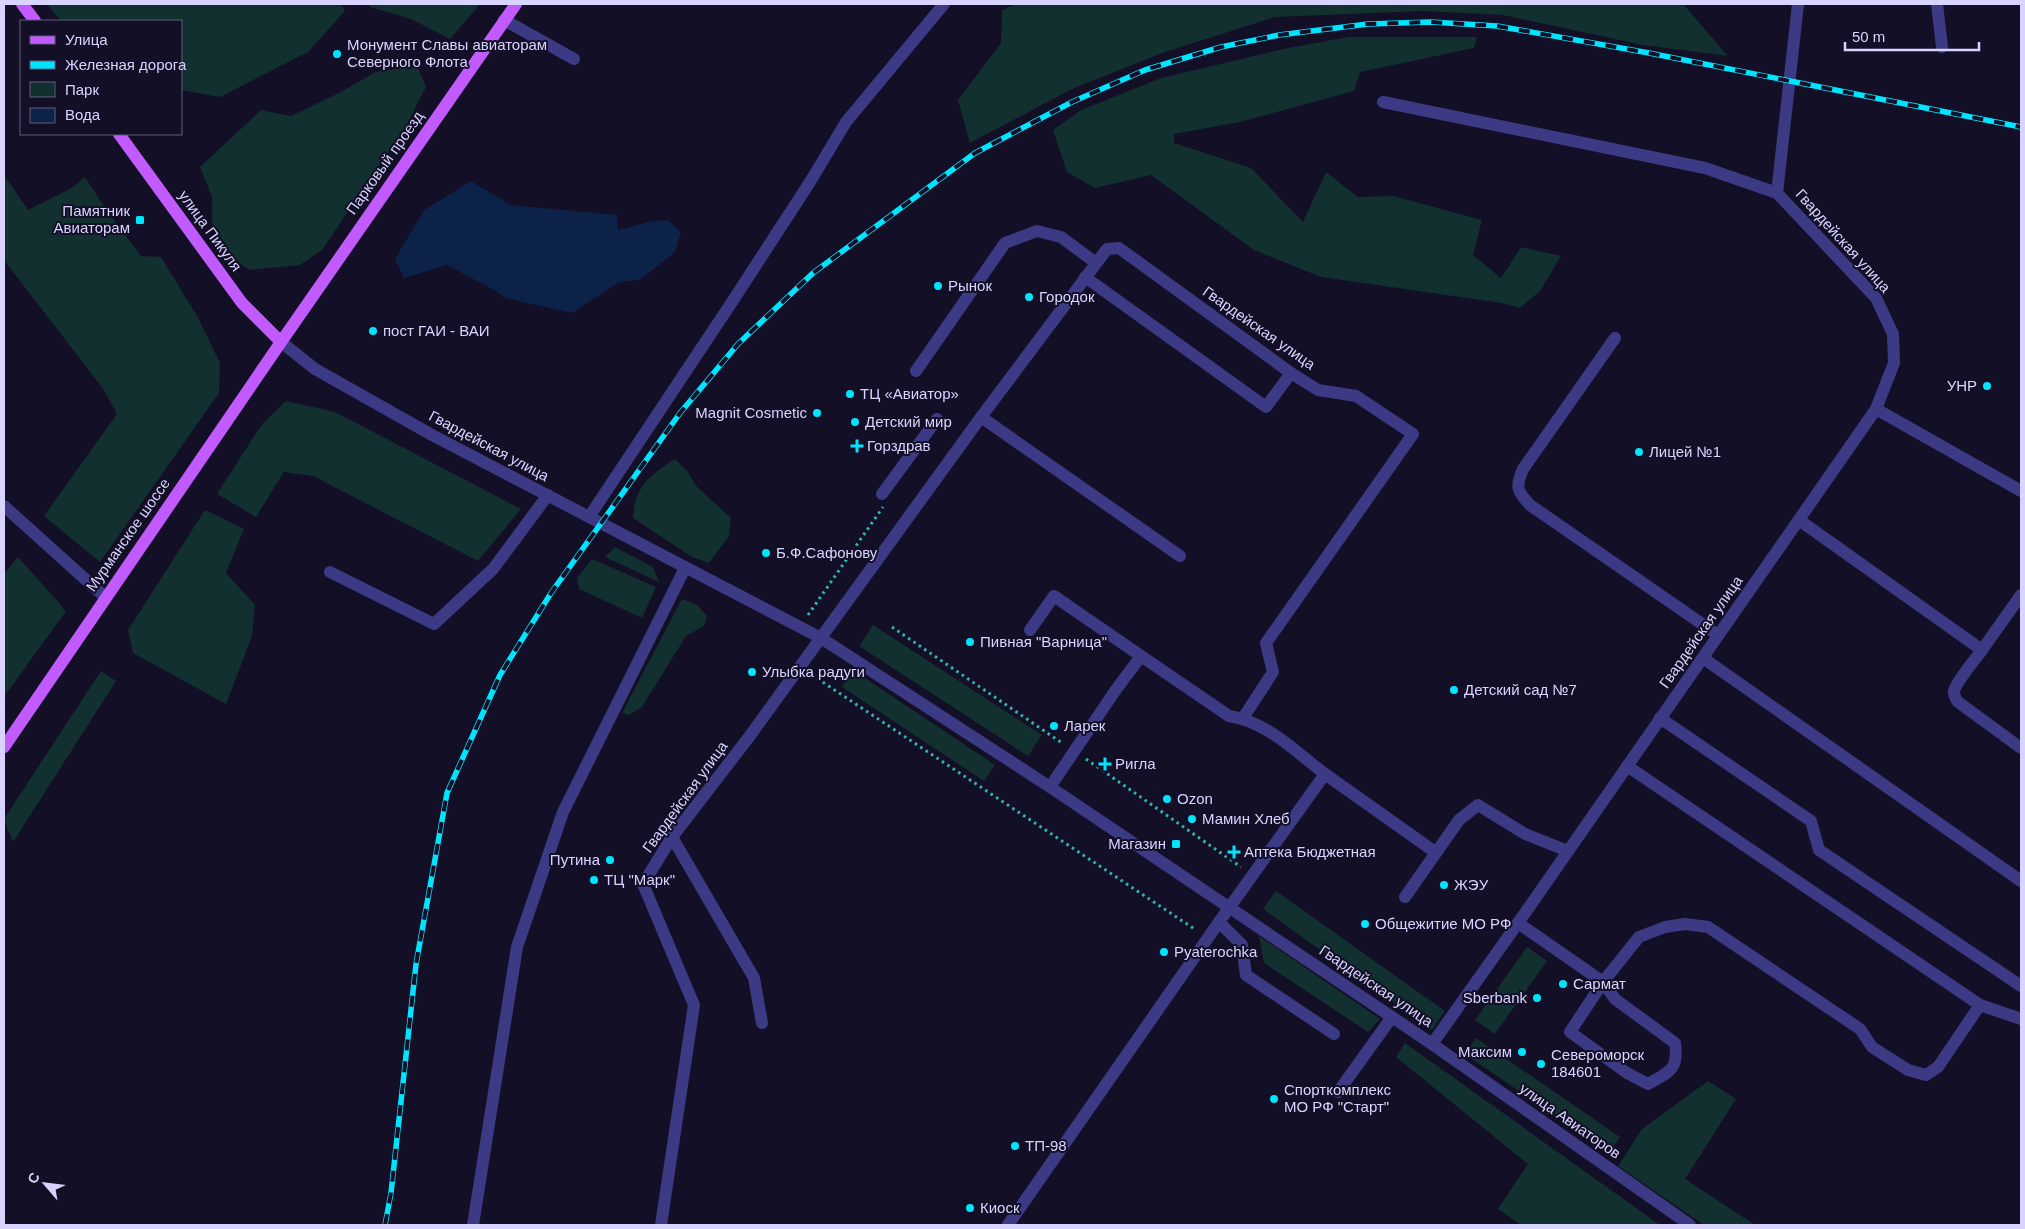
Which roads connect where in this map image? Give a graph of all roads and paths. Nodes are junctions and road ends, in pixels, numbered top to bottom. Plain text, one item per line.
1 (22, 4) edge
2 (516, 4) edge
3 (944, 4) edge
4 (1798, 4) edge
5 (1937, 4) edge
6 (34, 20) edge
7 (504, 20) junction
8 (1942, 47) dead end
9 (574, 59) dead end
10 (1383, 102) dead end
11 (120, 135) edge
12 (1777, 193) junction
13 (1096, 263) junction
14 (1085, 277) junction
15 (1614, 338) dead end
16 (280, 342) junction
17 (916, 371) dead end
18 (1290, 373) junction
19 (1876, 409) junction
20 (981, 417) junction
21 (938, 419) dead end
22 (2021, 491) edge
23 (548, 495) junction
24 (882, 500) joint
25 (4, 506) edge
26 (589, 517) junction
27 (1799, 520) junction
28 (1180, 556) dead end
29 (685, 568) junction
30 (330, 572) dead end
31 (2021, 595) edge
32 (105, 597) junction
33 (800, 626) junction
34 (892, 627) dead end
35 (1030, 630) dead end
36 (1718, 636) junction
37 (821, 638) junction
38 (1982, 650) junction
39 (1141, 656) junction
40 (1702, 658) junction
41 (800, 667) junction
42 (1243, 718) junction
43 (1660, 718) junction
44 (4, 747) edge
45 (2021, 748) edge
46 (1074, 751) junction
47 (1627, 766) junction
48 (1325, 774) junction
49 (1050, 787) junction
50 (672, 838) junction
51 (1568, 851) junction
52 (1435, 852) junction
53 (1253, 874) junction
54 (2021, 881) edge
55 (1404, 897) dead end
56 (1230, 907) junction
57 (1219, 922) junction
58 (1518, 923) junction
59 (1208, 938) junction
60 (1603, 982) junction
61 (2021, 986) edge
62 (1980, 1005) junction
63 (1392, 1017) junction
64 (2021, 1018) edge
65 (762, 1023) dead end
66 (1334, 1034) dead end
67 (1432, 1044) junction
68 (1338, 1092) dead end
69 (473, 1225) edge
70 (660, 1225) edge
71 (1008, 1225) edge
72 (1690, 1225) edge

1 - 6 main road
2 - 7 main road, Парковый проезд
3 - 26 street
4 - 12 street, Гвардейская улица
5 - 8 street
7 - 9 street
7 - 16 main road, Парковый проезд
10 - 12 street
11 - 16 main road, улица Пикуля
12 - 19 street, Гвардейская улица
13 - 14 street, Гвардейская улица
13 - 17 street
13 - 18 street, Гвардейская улица
14 - 18 street
14 - 20 street, Гвардейская улица
15 - 36 street
16 - 23 street, Гвардейская улица
16 - 32 main road, Мурманское шоссе
18 - 42 street, Гвардейская улица
19 - 22 street
19 - 27 street, Гвардейская улица
20 - 28 street
20 - 37 street, Гвардейская улица
21 - 24 street
23 - 26 street, Гвардейская улица
23 - 30 street
24 - 33 path
25 - 32 street
26 - 29 street, Гвардейская улица
27 - 36 street, Гвардейская улица
27 - 38 street
29 - 33 street, Гвардейская улица
29 - 69 street
31 - 38 street
32 - 44 main road, Мурманское шоссе
33 - 37 street, Гвардейская улица
34 - 46 path
35 - 39 street
36 - 40 street, Гвардейская улица
37 - 41 street, Гвардейская улица
37 - 49 street, Гвардейская улица
38 - 45 street
39 - 42 street
39 - 46 street
40 - 43 street, Гвардейская улица
40 - 54 street
41 - 50 street, Гвардейская улица
41 - 59 path
42 - 48 street
43 - 47 street, Гвардейская улица
43 - 61 street
46 - 49 street
46 - 53 path
47 - 51 street, Гвардейская улица
47 - 62 street
48 - 52 street
48 - 53 street
49 - 56 street, Гвардейская улица
50 - 65 street
50 - 70 street, Гвардейская улица
51 - 52 street
51 - 58 street, Гвардейская улица
52 - 55 street
53 - 56 street
56 - 57 street
56 - 63 street, Гвардейская улица
57 - 59 street
57 - 66 street
58 - 60 street
58 - 67 street, Гвардейская улица
59 - 71 street
60 - 60 street
60 - 62 street
62 - 64 street
63 - 67 street, Гвардейская улица
63 - 68 street
67 - 72 street, улица Авиаторов

